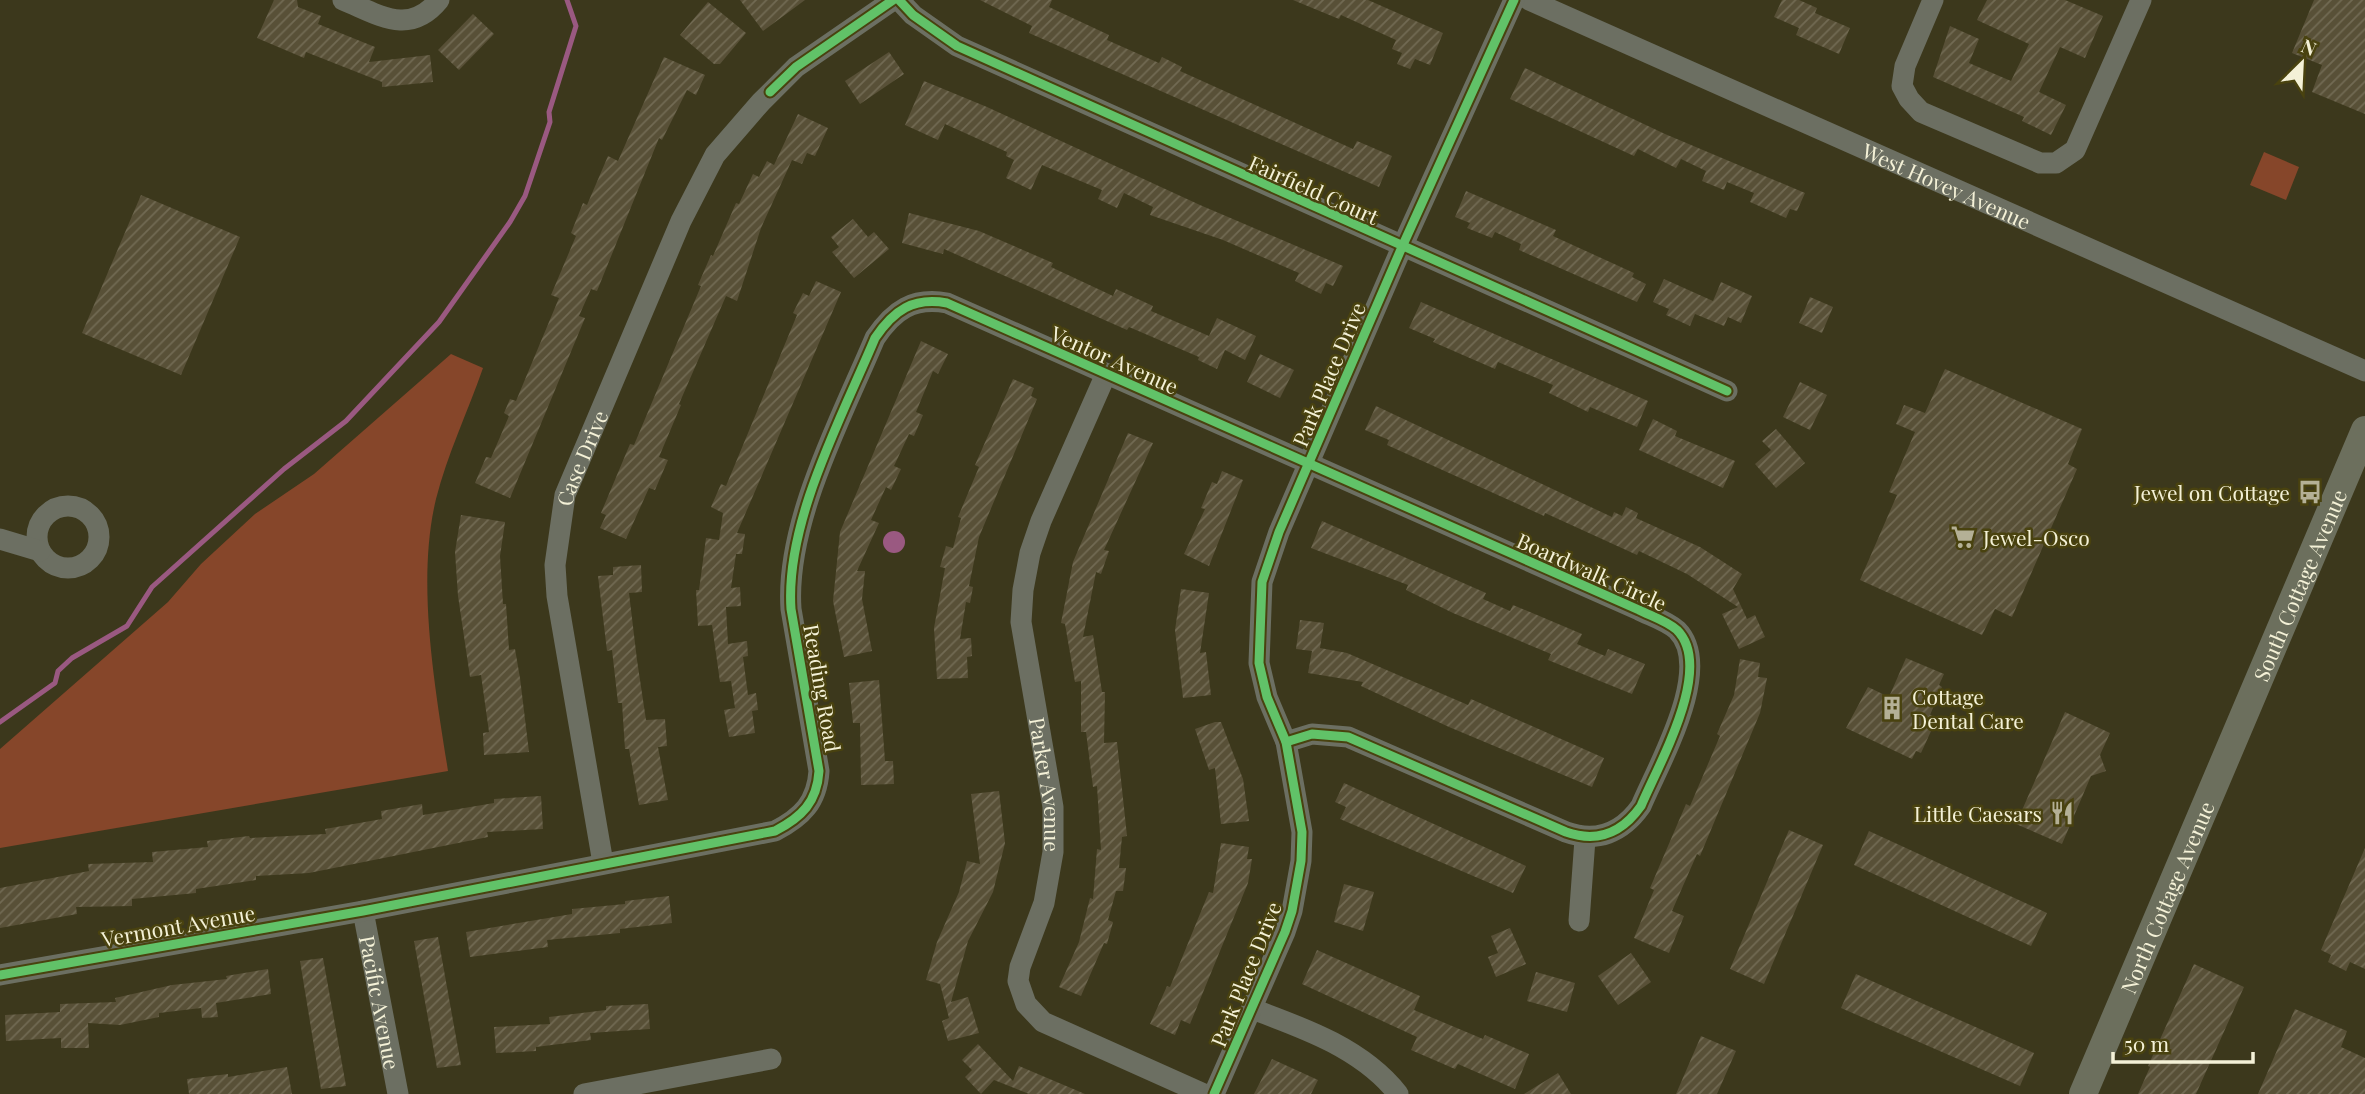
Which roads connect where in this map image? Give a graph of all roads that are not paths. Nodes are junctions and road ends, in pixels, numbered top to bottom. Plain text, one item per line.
1 (343, 0) edge
2 (439, 0) edge
3 (893, 0) edge
4 (899, 0) edge
5 (1514, 0) edge
6 (1530, 0) edge
7 (1933, 0) edge
8 (2141, 0) edge
9 (1402, 247) junction
10 (904, 306) joint
11 (2365, 371) edge
12 (1106, 374) junction
13 (1727, 391) dead end
14 (2365, 430) edge
15 (1309, 464) junction
16 (0, 539) edge
17 (40, 551) dead end
18 (2235, 739) joint
19 (1286, 743) junction
20 (1585, 839) junction
21 (603, 863) junction
22 (362, 911) junction
23 (1579, 922) dead end
24 (0, 975) edge
25 (1252, 1009) junction
26 (771, 1059) dead end
27 (398, 1094) edge
28 (584, 1094) edge
29 (1205, 1094) edge
30 (1214, 1094) edge
31 (1398, 1094) edge
32 (2082, 1094) edge

1 - 2 street
3 - 21 street, Case Drive
4 - 9 street, Fairfield Court
5 - 9 street, Park Place Drive
6 - 11 street, West Hovey Avenue
7 - 8 street
9 - 13 street, Fairfield Court
9 - 15 street, Park Place Drive
10 - 12 street, Ventor Avenue
10 - 21 street, Reading Road
12 - 15 street, Ventor Avenue
12 - 29 street, Parker Avenue
14 - 18 main road, South Cottage Avenue
15 - 19 street, Park Place Drive
15 - 20 street, Boardwalk Circle
16 - 17 street
18 - 32 main road, North Cottage Avenue
19 - 20 street
19 - 25 street, Park Place Drive
20 - 23 street
21 - 22 street, Reading Road
22 - 24 street, Vermont Avenue
22 - 27 street, Pacific Avenue
25 - 30 street, Park Place Drive
25 - 31 street
26 - 28 street

